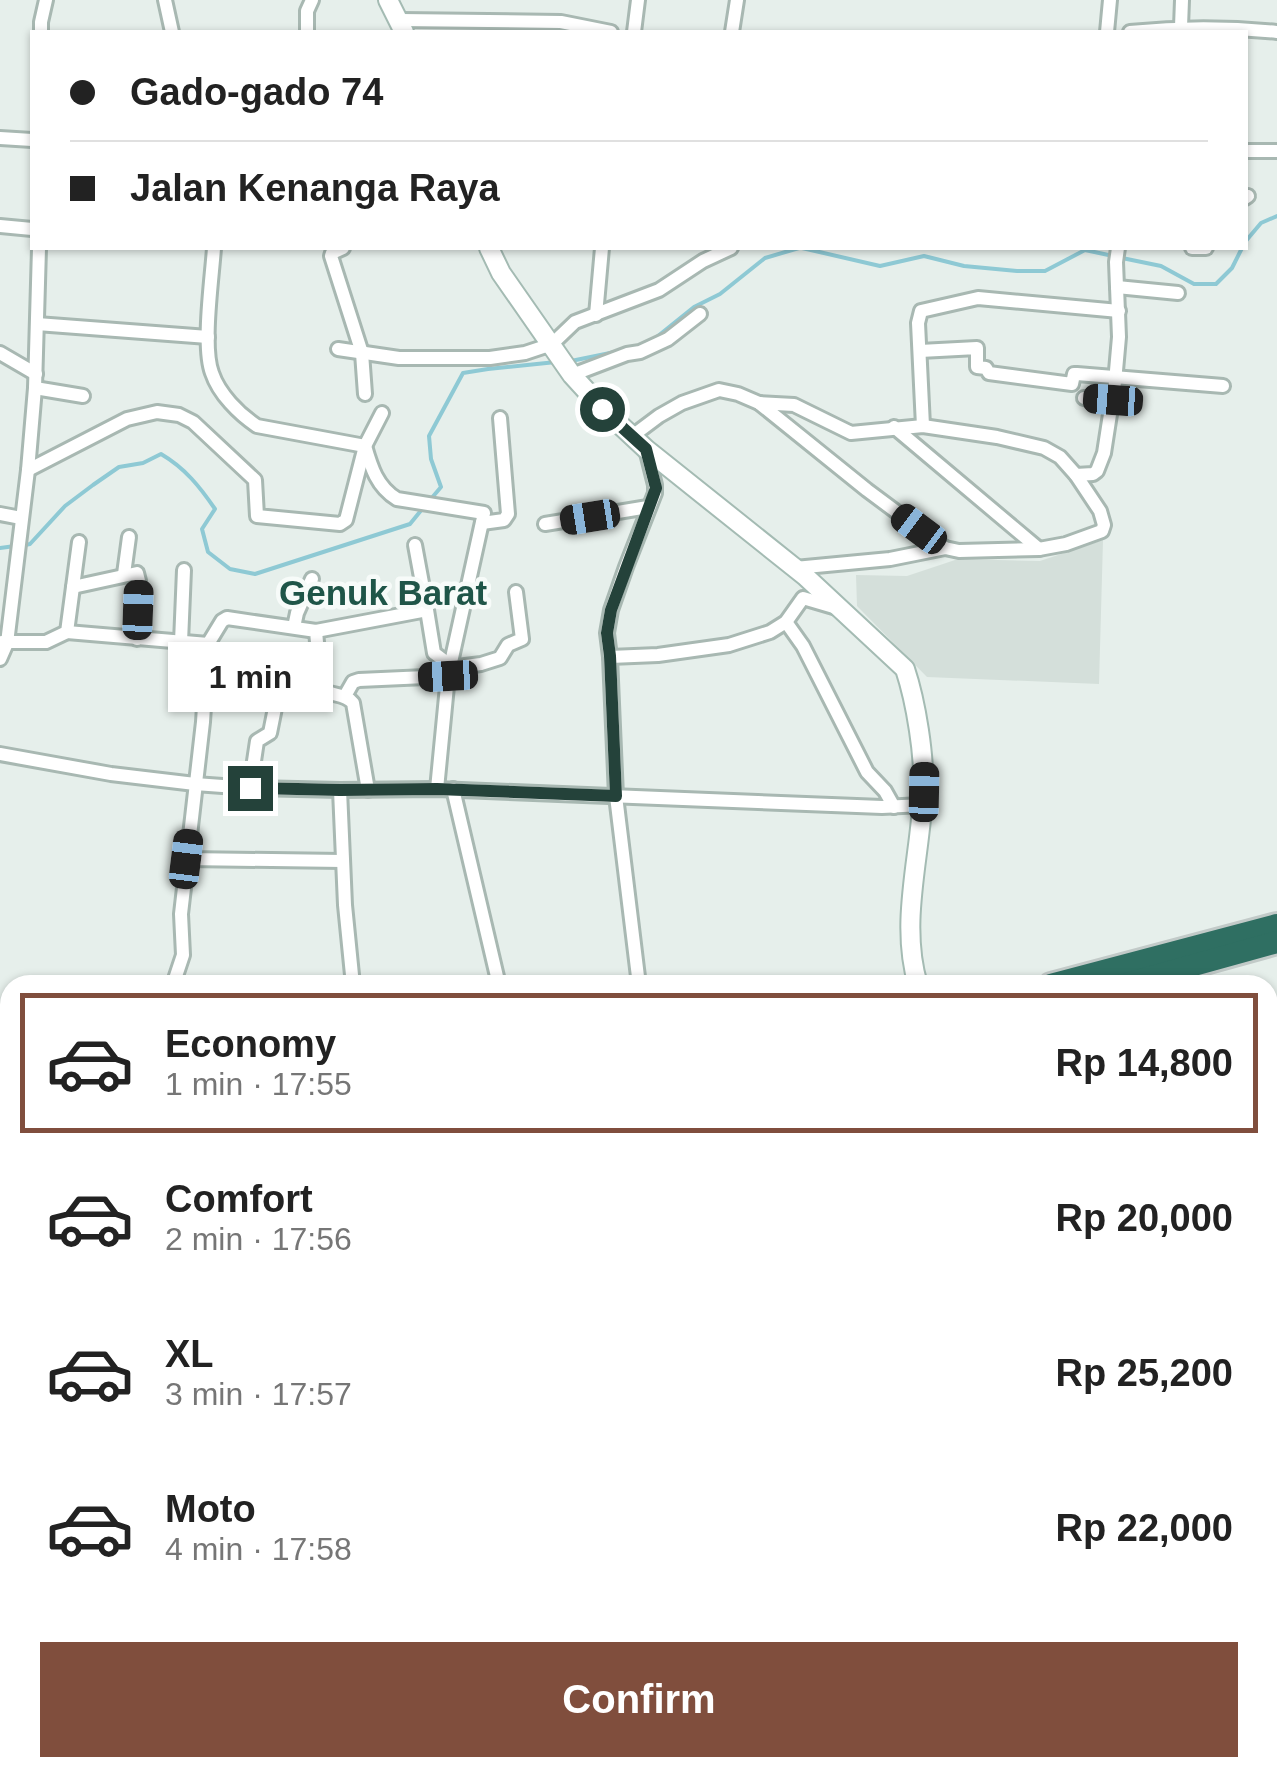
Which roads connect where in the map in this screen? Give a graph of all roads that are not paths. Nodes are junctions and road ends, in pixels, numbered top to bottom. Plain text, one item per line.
1 (165, 0) edge
2 (312, 0) edge
3 (388, 0) edge
4 (638, 0) edge
5 (737, 0) edge
6 (1110, 0) edge
7 (1182, 0) edge
8 (40, 2) edge
9 (402, 26) edge
10 (1181, 27) junction
11 (42, 30) edge
12 (172, 30) edge
13 (307, 30) edge
14 (601, 30) edge
15 (634, 30) edge
16 (732, 30) edge
17 (1108, 30) edge
18 (1150, 30) edge
19 (1225, 30) edge
20 (1248, 31) edge
21 (1277, 32) edge
22 (0, 138) edge
23 (30, 140) edge
24 (1248, 151) edge
25 (1277, 151) edge
26 (0, 226) edge
27 (30, 229) edge
28 (40, 250) edge
29 (214, 250) edge
30 (338, 250) edge
31 (489, 250) edge
32 (602, 250) edge
33 (700, 254) edge
34 (1117, 254) edge
35 (1117, 287) junction
36 (1178, 293) dead end
37 (1118, 311) junction
38 (700, 314) dead end
39 (596, 315) junction
40 (38, 324) junction
41 (208, 336) junction
42 (554, 346) junction
43 (338, 349) dead end
44 (920, 351) junction
45 (362, 352) junction
46 (0, 353) edge
47 (571, 372) junction
48 (1116, 378) junction
49 (35, 381) junction
50 (1223, 386) dead end
51 (365, 394) dead end
52 (83, 396) dead end
53 (1084, 398) dead end
54 (1113, 400) junction
55 (760, 403) junction
56 (382, 413) dead end
57 (500, 418) dead end
58 (923, 426) junction
59 (894, 427) junction
60 (638, 443) junction
61 (364, 446) junction
62 (28, 470) junction
63 (1076, 475) junction
64 (648, 507) junction
65 (0, 514) edge
66 (20, 518) junction
67 (482, 522) junction
68 (545, 524) dead end
69 (130, 537) dead end
70 (79, 542) dead end
71 (415, 546) dead end
72 (945, 548) junction
73 (1039, 550) junction
74 (184, 570) dead end
75 (800, 572) junction
76 (124, 574) junction
77 (312, 579) dead end
78 (73, 587) junction
79 (516, 592) dead end
80 (836, 604) junction
81 (427, 610) junction
82 (786, 622) junction
83 (294, 627) junction
84 (316, 631) junction
85 (67, 632) junction
86 (137, 639) junction
87 (3, 642) edge
88 (181, 642) junction
89 (208, 644) junction
90 (610, 656) junction
91 (0, 659) edge
92 (449, 670) junction
93 (321, 687) junction
94 (345, 696) junction
95 (0, 754) edge
96 (195, 784) junction
97 (250, 788) junction
98 (437, 789) junction
99 (453, 789) junction
100 (340, 790) junction
101 (368, 790) junction
102 (616, 796) junction
103 (922, 805) junction
104 (894, 807) junction
105 (186, 859) junction
106 (344, 861) junction
107 (1277, 925) edge
108 (1277, 942) edge
109 (176, 975) edge
110 (352, 975) edge
111 (497, 975) edge
112 (638, 975) edge
113 (915, 975) edge
114 (1089, 975) edge
115 (1160, 975) edge

1 - 12 street
2 - 13 street
3 - 9 street
4 - 15 street
5 - 16 street
6 - 17 street
7 - 10 street
8 - 11 street
9 - 14 street
10 - 18 street
10 - 19 street
20 - 21 street
22 - 23 street
24 - 25 street
26 - 27 street
28 - 40 street
29 - 41 street
30 - 45 street
31 - 42 street
32 - 39 street
33 - 39 street
34 - 35 street
35 - 36 street
35 - 37 street
37 - 44 street
37 - 48 street
38 - 47 street
39 - 42 street
40 - 41 street
40 - 49 street
41 - 61 street
42 - 45 street
42 - 47 street
43 - 45 street
44 - 48 street
44 - 58 street
45 - 51 street
46 - 49 street
47 - 60 street
48 - 50 street
48 - 54 street
49 - 52 street
49 - 62 street
53 - 54 street
54 - 63 street
55 - 59 street
55 - 60 street
55 - 72 street
56 - 61 street
57 - 67 street
58 - 59 street
58 - 63 street
59 - 73 street
60 - 64 street
60 - 75 street
61 - 62 street
61 - 67 street
62 - 66 street
63 - 73 street
64 - 68 street
64 - 90 street
65 - 66 street
66 - 87 street
67 - 92 street
69 - 76 street
70 - 78 street
71 - 81 street
72 - 73 street
72 - 75 street
74 - 88 street
75 - 80 street
76 - 78 street
76 - 86 street
77 - 83 street
78 - 85 street
79 - 92 street
80 - 82 street
80 - 103 street
81 - 84 street
81 - 92 street
82 - 90 street
82 - 104 street
83 - 84 street
83 - 89 street
84 - 93 street
85 - 86 street
85 - 87 street
86 - 88 street
87 - 91 street
88 - 89 street
89 - 96 street
90 - 102 street
92 - 94 street
92 - 98 street
93 - 94 street
93 - 97 street
94 - 101 street
95 - 96 street
96 - 97 street
96 - 105 street
97 - 100 street
98 - 99 street
98 - 101 street
99 - 102 street
99 - 111 street
100 - 101 street
100 - 106 street
102 - 104 street
102 - 112 street
103 - 104 street
103 - 113 street
105 - 106 street
105 - 109 street
106 - 110 street
107 - 114 highway
108 - 115 highway

